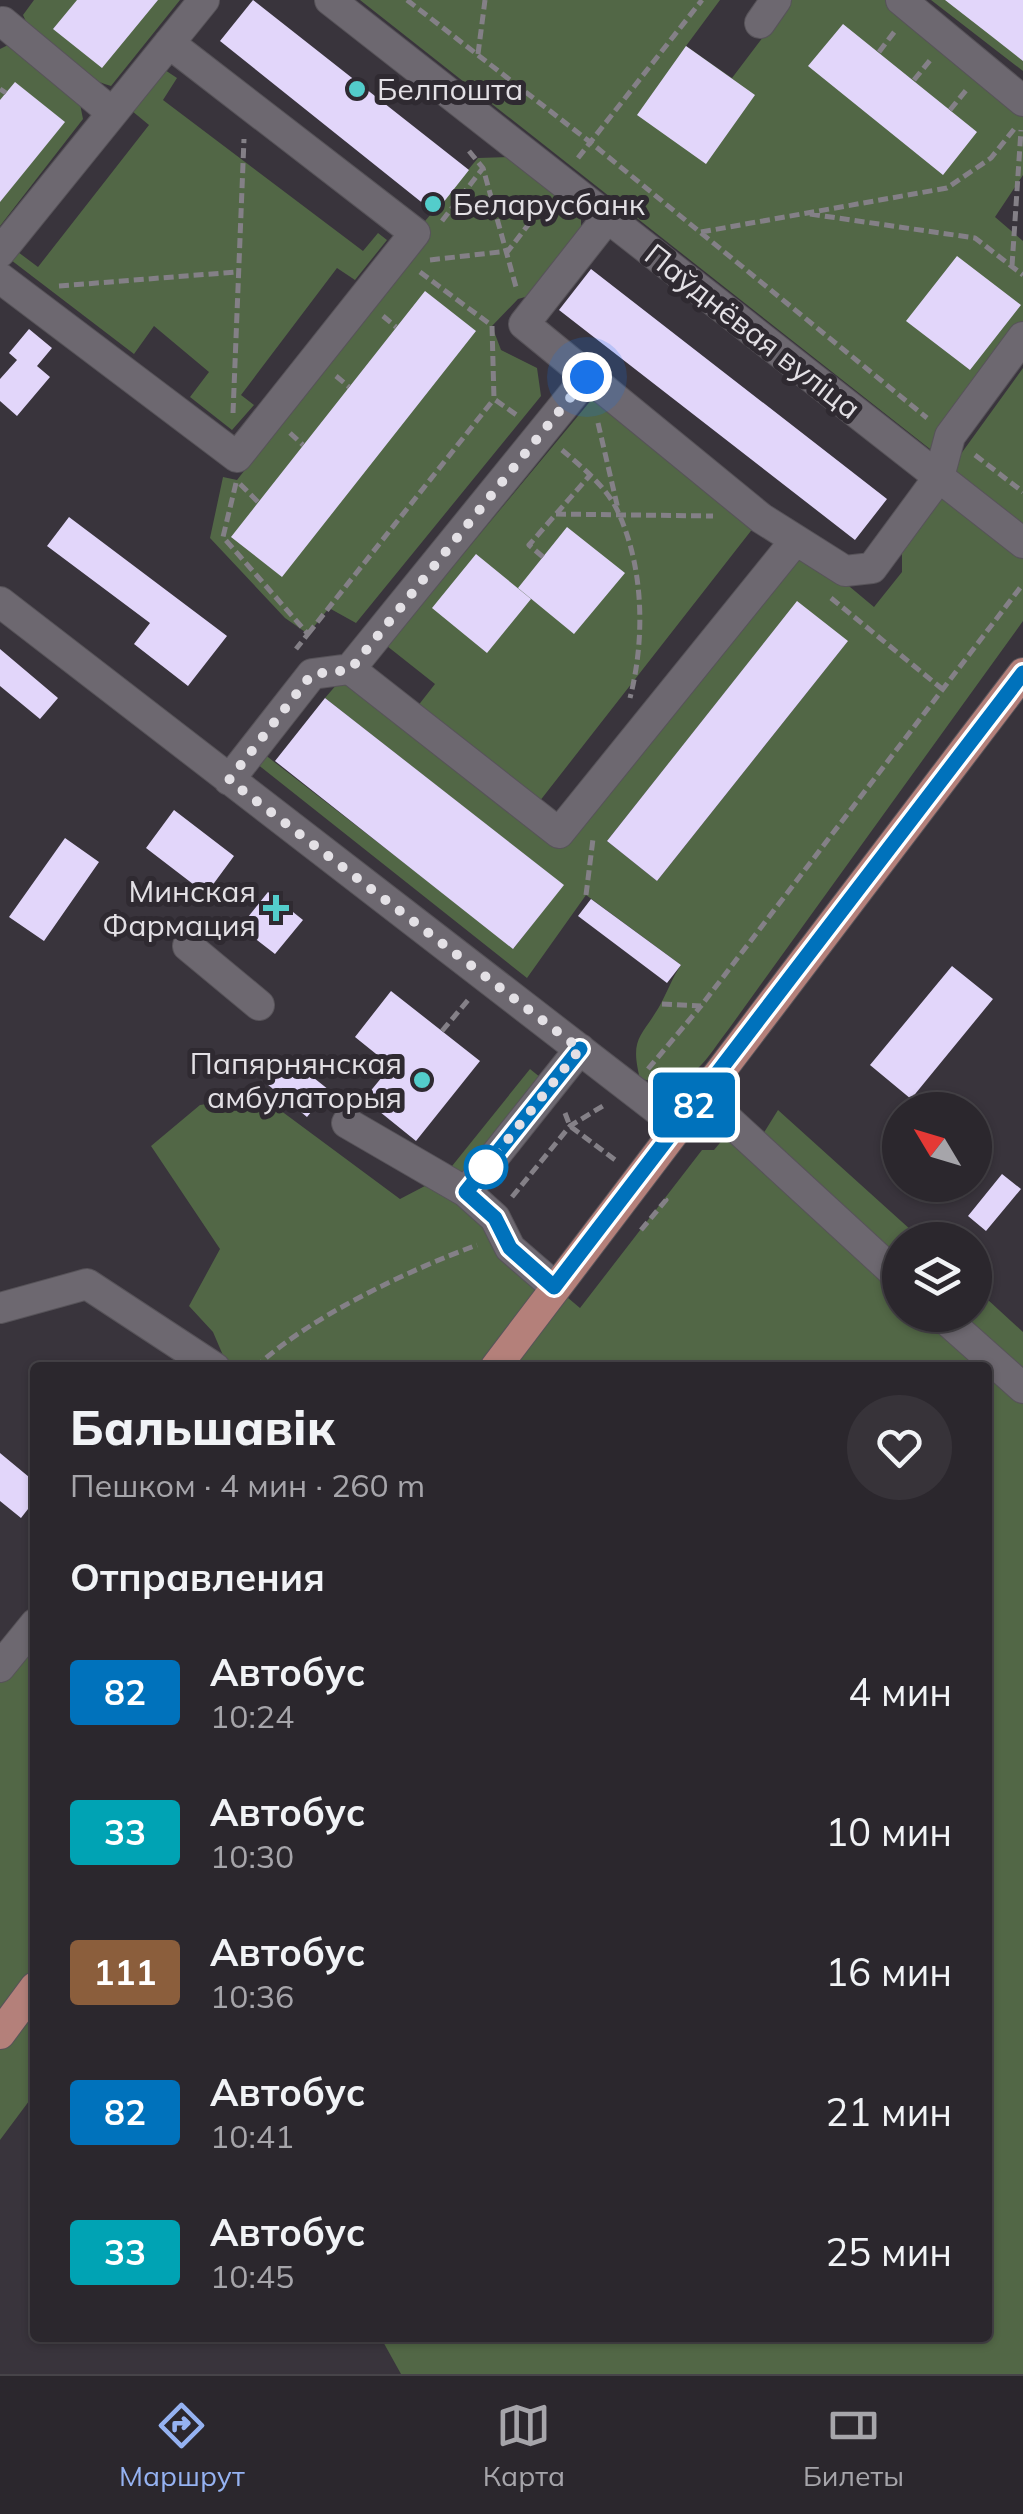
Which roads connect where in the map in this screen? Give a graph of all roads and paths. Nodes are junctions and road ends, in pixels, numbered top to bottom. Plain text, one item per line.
1 (204, 0) edge
2 (330, 0) edge
3 (408, 0) edge
4 (484, 0) edge
5 (702, 0) edge
6 (901, 11) edge
7 (8, 16) edge
8 (168, 43) junction
9 (878, 52) dead end
10 (936, 52) dead end
11 (478, 54) junction
12 (914, 80) dead end
13 (972, 81) dead end
14 (1023, 101) edge
15 (950, 110) dead end
16 (110, 111) junction
17 (590, 142) junction
18 (470, 151) dead end
19 (562, 180) junction
20 (802, 212) junction
21 (608, 217) junction
22 (701, 232) junction
23 (508, 251) junction
24 (0, 252) edge
25 (403, 258) junction
26 (1012, 266) junction
27 (236, 272) dead end
28 (1023, 275) edge
29 (0, 278) edge
30 (25, 298) junction
31 (524, 324) junction
32 (492, 326) junction
33 (1023, 337) edge
34 (587, 377) junction
35 (494, 399) junction
36 (540, 432) junction
37 (950, 436) junction
38 (590, 474) junction
39 (939, 478) junction
40 (236, 480) dead end
41 (1023, 492) edge
42 (258, 502) dead end
43 (619, 512) junction
44 (556, 514) junction
45 (761, 518) junction
46 (795, 542) junction
47 (1023, 543) edge
48 (543, 556) dead end
49 (1023, 584) edge
50 (826, 594) dead end
51 (0, 602) edge
52 (308, 634) dead end
53 (350, 670) junction
54 (1023, 673) edge
55 (941, 688) junction
56 (626, 715) dead end
57 (229, 780) junction
58 (586, 869) dead end
59 (586, 895) dead end
60 (188, 946) dead end
61 (486, 978) junction
62 (259, 1004) dead end
63 (662, 1004) dead end
64 (700, 1006) junction
65 (442, 1030) dead end
66 (580, 1049) junction
67 (632, 1088) junction
68 (545, 1094) junction
69 (702, 1095) junction
70 (347, 1123) dead end
71 (570, 1126) junction
72 (678, 1126) junction
73 (636, 1176) junction
74 (466, 1192) junction
75 (499, 1213) junction
76 (641, 1230) dead end
77 (882, 1261) edge
78 (554, 1287) junction
79 (0, 1308) edge
80 (960, 1332) edge
81 (206, 1362) edge
82 (261, 1362) edge
83 (499, 1362) edge
84 (1023, 1388) edge
85 (30, 1630) edge
86 (0, 1667) edge
87 (30, 1994) edge
88 (0, 2034) edge

1 - 8 street
2 - 19 street, Паўднёвая вуліца
3 - 11 path
4 - 11 path
5 - 17 path
6 - 9 path
6 - 14 street
7 - 16 street
8 - 16 street
8 - 25 street
10 - 12 path
11 - 17 path
13 - 15 path
16 - 24 street
17 - 22 path
18 - 23 path
19 - 21 street, Паўднёвая вуліца
19 - 23 path
20 - 22 path
20 - 26 path
20 - 26 path
21 - 31 street
21 - 39 street, Паўднёвая вуліца
22 - 37 path
23 - 25 path
23 - 31 path
25 - 30 street
25 - 32 path
26 - 28 path
27 - 30 path
29 - 30 street
31 - 32 path
31 - 34 street
32 - 35 path
33 - 37 street
34 - 36 street
34 - 43 path
34 - 45 street
35 - 36 path
35 - 52 path
36 - 38 path
36 - 53 street
37 - 39 street
37 - 41 path
38 - 43 path
38 - 44 path
39 - 46 street
39 - 47 street, Паўднёвая вуліца
40 - 42 path
43 - 44 path
43 - 45 path
43 - 56 path
44 - 48 path
45 - 46 street
46 - 53 street
49 - 55 path
50 - 55 path
51 - 57 street
53 - 57 street
54 - 69 main road
55 - 64 path
57 - 61 street
58 - 59 path
60 - 62 street
61 - 65 path
61 - 66 street
63 - 64 path
64 - 67 path
66 - 67 street
66 - 68 street
67 - 71 path
67 - 72 street
68 - 71 path
68 - 74 street
69 - 72 main road
69 - 77 street
70 - 74 street
71 - 73 path
71 - 75 path
72 - 73 main road
73 - 76 path
73 - 78 main road
74 - 75 street
75 - 78 street
75 - 82 path
78 - 83 main road
79 - 81 street
80 - 84 street
85 - 86 street
87 - 88 main road

